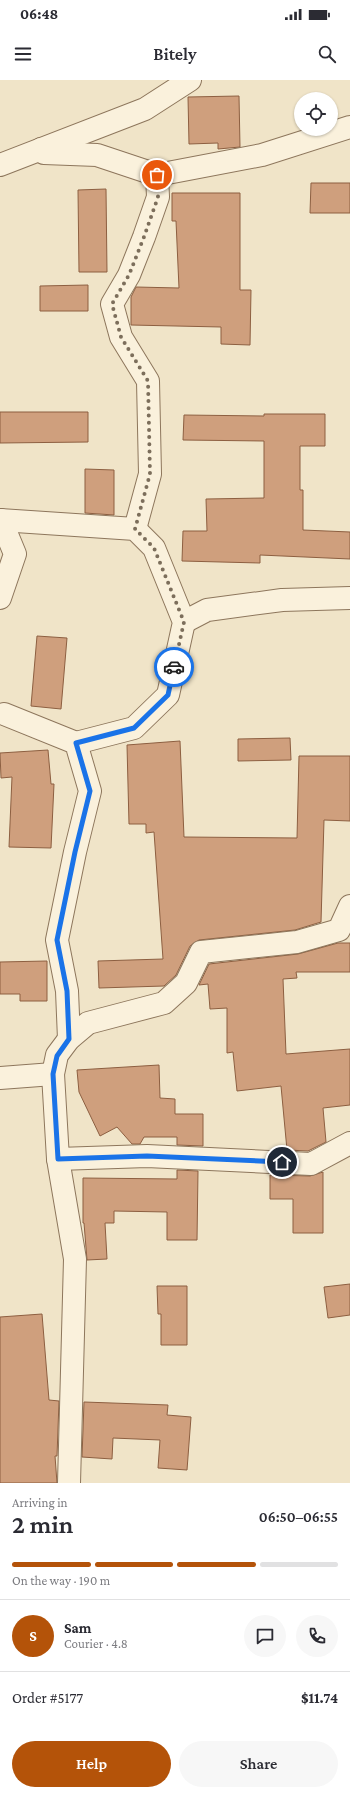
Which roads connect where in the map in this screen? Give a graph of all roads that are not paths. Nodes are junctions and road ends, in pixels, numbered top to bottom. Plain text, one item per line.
1 (190, 80) edge
2 (350, 127) edge
3 (41, 149) junction
4 (0, 165) edge
5 (157, 175) junction
6 (0, 520) edge
7 (135, 529) junction
8 (0, 598) edge
9 (350, 598) edge
10 (184, 622) junction
11 (1, 713) edge
12 (76, 743) junction
13 (350, 906) edge
14 (344, 930) edge
15 (69, 1039) junction
16 (53, 1074) junction
17 (0, 1078) edge
18 (350, 1143) edge
19 (58, 1159) junction
20 (69, 1483) edge

1 - 3 street
2 - 5 street
3 - 4 street
3 - 5 street
5 - 7 street
6 - 7 street
6 - 8 street
7 - 10 street
9 - 10 street
10 - 12 street
11 - 12 street
12 - 15 street
13 - 14 street
14 - 15 street
15 - 16 street
16 - 17 street
16 - 19 street
18 - 19 street
19 - 20 street

